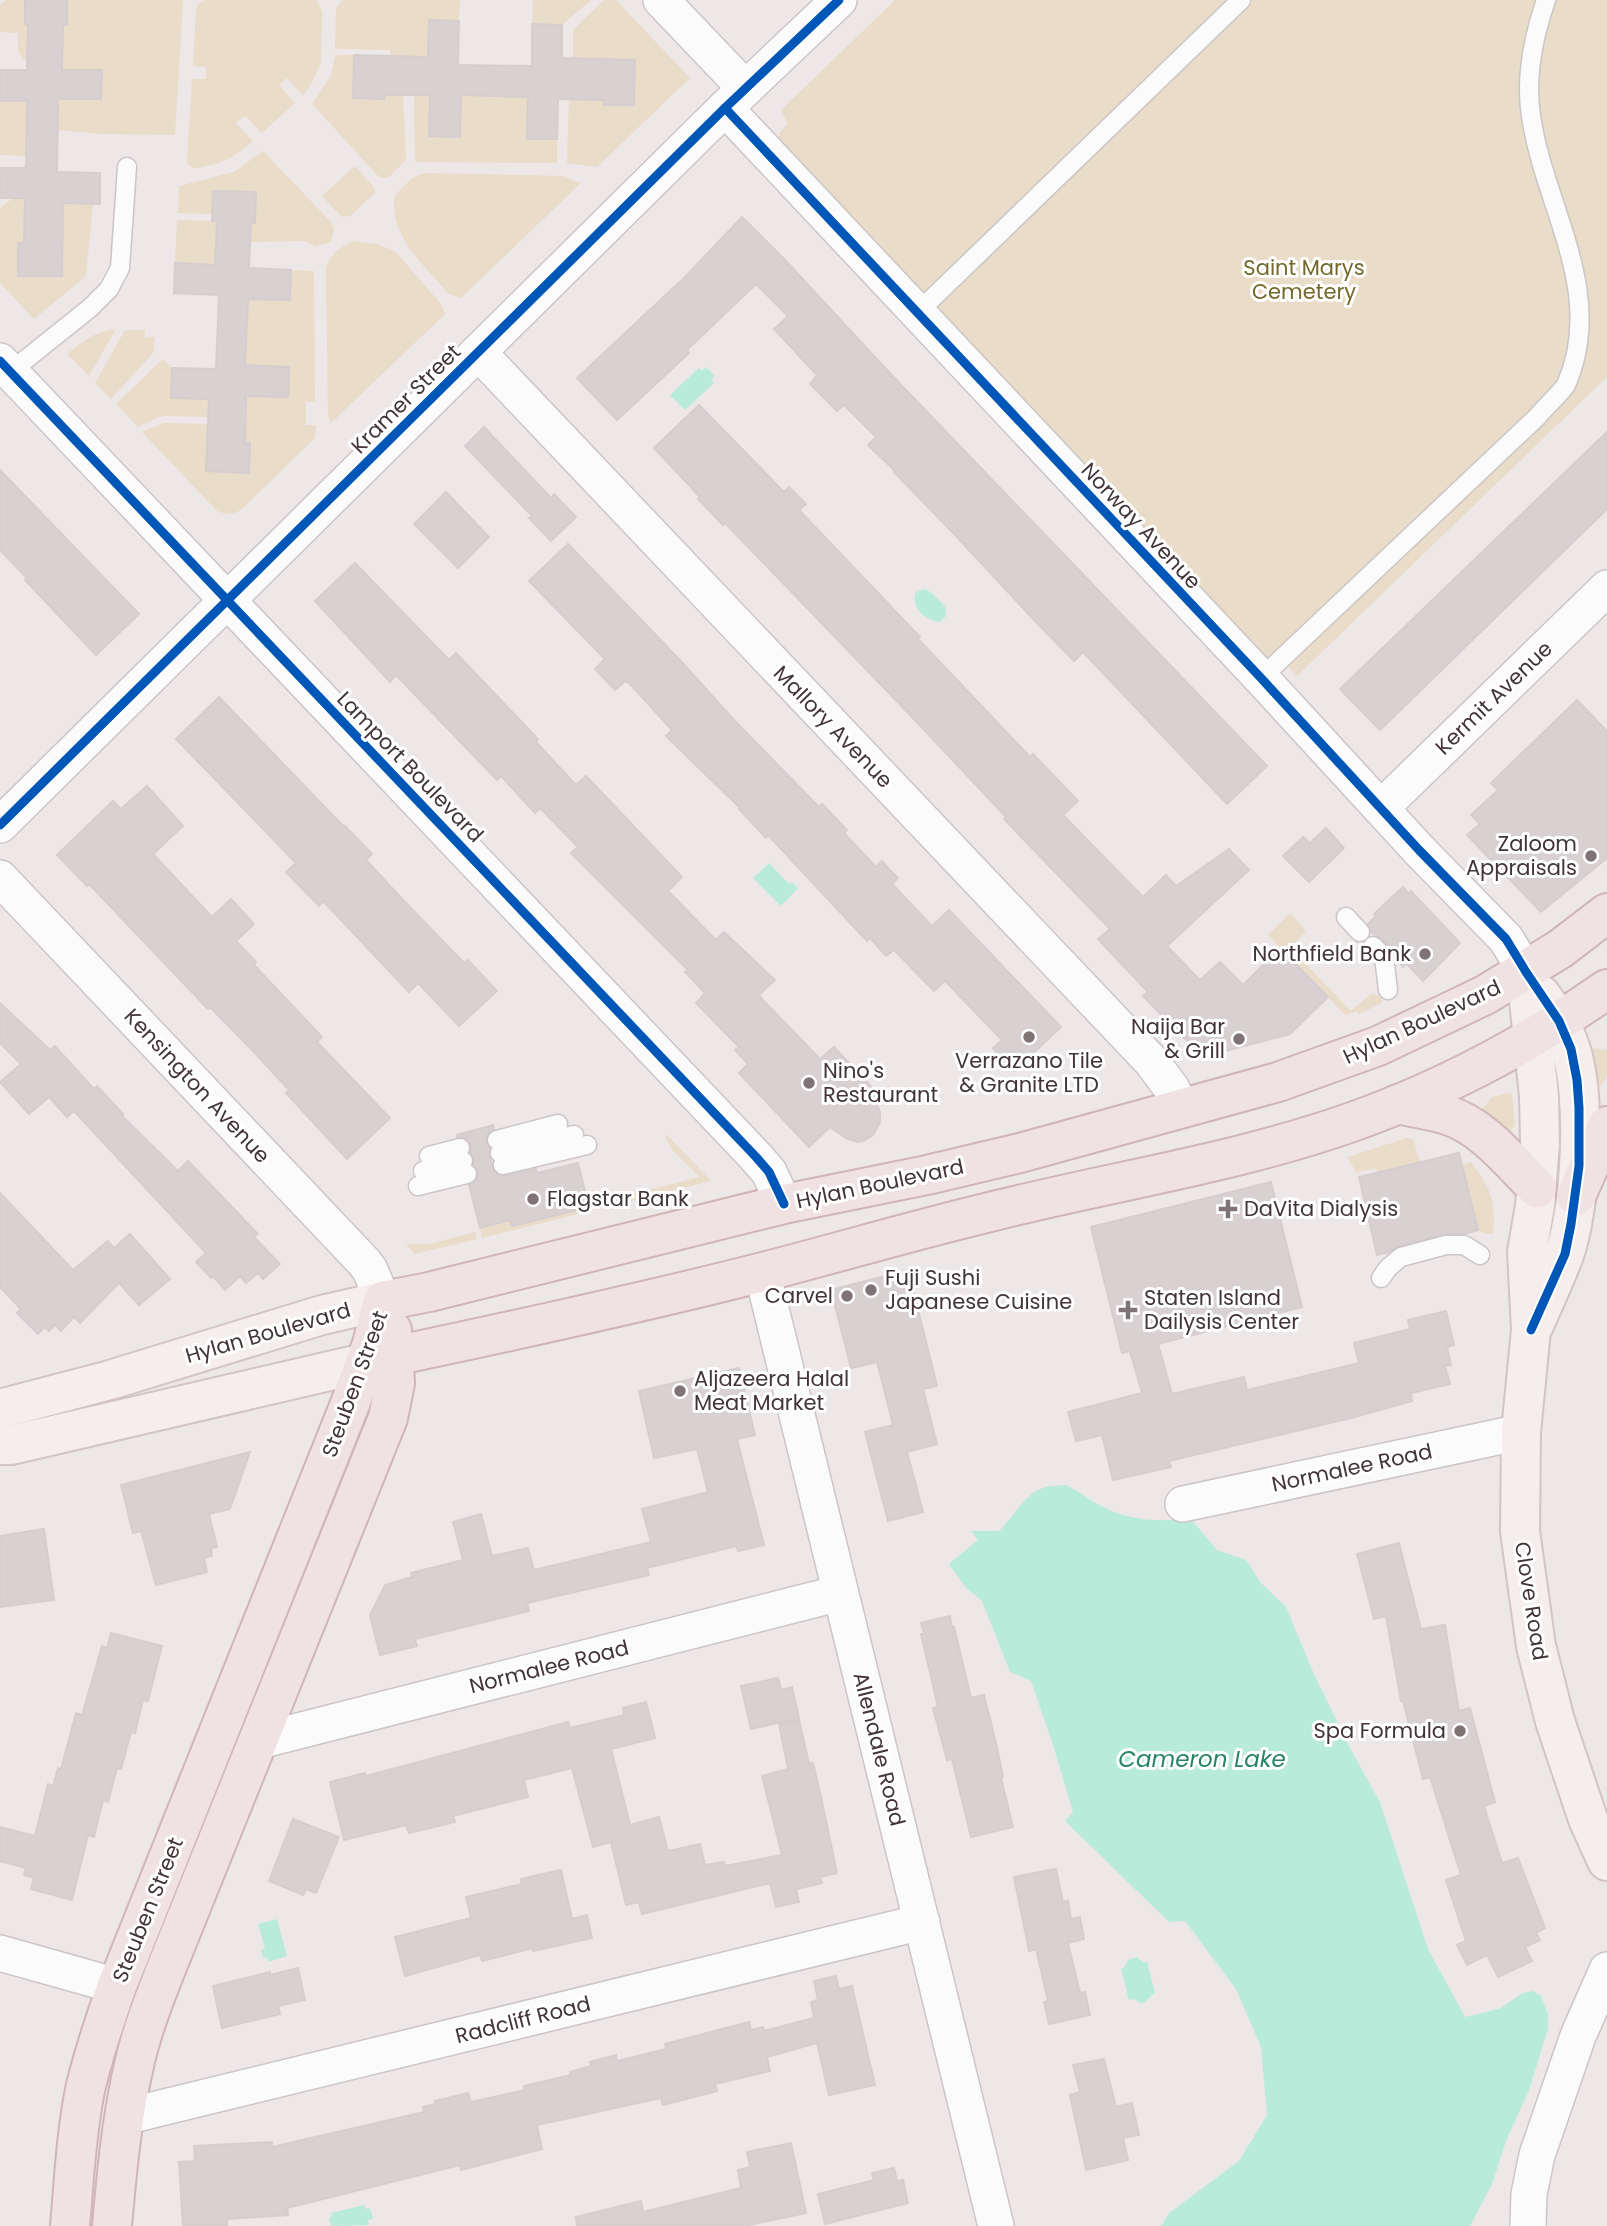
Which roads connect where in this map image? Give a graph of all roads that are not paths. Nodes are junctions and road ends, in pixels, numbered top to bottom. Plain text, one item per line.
1 (661, 0) edge
2 (839, 0) edge
3 (1241, 0) edge
4 (1546, 0) edge
5 (735, 99) junction
6 (127, 167) dead end
7 (917, 313) junction
8 (478, 352) junction
9 (5, 366) edge
10 (1607, 588) edge
11 (228, 600) junction
12 (1261, 678) junction
13 (1381, 808) junction
14 (0, 825) edge
15 (0, 878) edge
16 (1607, 913) edge
17 (1346, 917) dead end
18 (1360, 932) dead end
19 (1373, 946) dead end
20 (1525, 972) junction
21 (1607, 989) edge
22 (1388, 990) dead end
23 (1545, 1028) junction
24 (1398, 1104) junction
25 (1181, 1108) junction
26 (558, 1124) dead end
27 (1607, 1126) edge
28 (581, 1140) dead end
29 (423, 1171) joint
30 (1537, 1188) junction
31 (1576, 1196) junction
32 (784, 1204) junction
33 (1480, 1255) dead end
34 (762, 1272) junction
35 (1381, 1278) dead end
36 (383, 1301) junction
37 (1531, 1330) junction
38 (380, 1359) junction
39 (0, 1409) edge
40 (1521, 1432) junction
41 (0, 1445) edge
42 (1183, 1504) dead end
43 (840, 1593) junction
44 (259, 1741) junction
45 (1597, 1810) edge
46 (1607, 1861) edge
47 (922, 1922) junction
48 (0, 1953) edge
49 (1607, 1970) edge
50 (117, 1986) junction
51 (124, 2117) junction
52 (70, 2226) edge
53 (112, 2226) edge
54 (996, 2226) edge
55 (1528, 2226) edge

1 - 5 street, Norway Avenue
2 - 5 street, Kramer Street
3 - 7 lane
4 - 12 lane
5 - 7 street, Norway Avenue
5 - 8 street, Kramer Street
6 - 9 lane
7 - 12 street, Norway Avenue
8 - 11 street, Kramer Street
8 - 25 street, Mallory Avenue
9 - 11 street, Lamport Boulevard
10 - 13 street, Kermit Avenue
11 - 14 street, Kramer Street
11 - 32 street, Lamport Boulevard
12 - 13 street, Norway Avenue
13 - 20 street, Norway Avenue
15 - 36 street, Kensington Avenue
16 - 20 main road, Hylan Boulevard
17 - 18 lane
19 - 22 lane
20 - 23 street
20 - 25 main road, Hylan Boulevard
21 - 23 main road
23 - 24 main road
23 - 30 street, Clove Road
23 - 31 street, Clove Road
24 - 30 main road
24 - 34 main road
25 - 32 main road, Hylan Boulevard
26 - 28 lane
27 - 31 main road
29 - 29 lane
30 - 37 street, Clove Road
31 - 37 street, Clove Road
32 - 36 main road, Hylan Boulevard
33 - 35 lane
34 - 38 main road
34 - 43 street, Allendale Road
36 - 38 main road, Steuben Street
36 - 39 street, Hylan Boulevard
37 - 40 street, Clove Road
38 - 41 street
38 - 44 main road, Steuben Street
38 - 50 main road, Steuben Street
40 - 42 street, Normalee Road
40 - 45 street, Clove Road
43 - 44 street, Normalee Road
43 - 47 street, Allendale Road
44 - 51 main road, Steuben Street
45 - 46 street, Clove Road
47 - 51 street, Radcliff Road
47 - 54 street, Allendale Road
48 - 50 street
49 - 55 street
50 - 52 main road, Steuben Street
51 - 53 main road, Steuben Street

